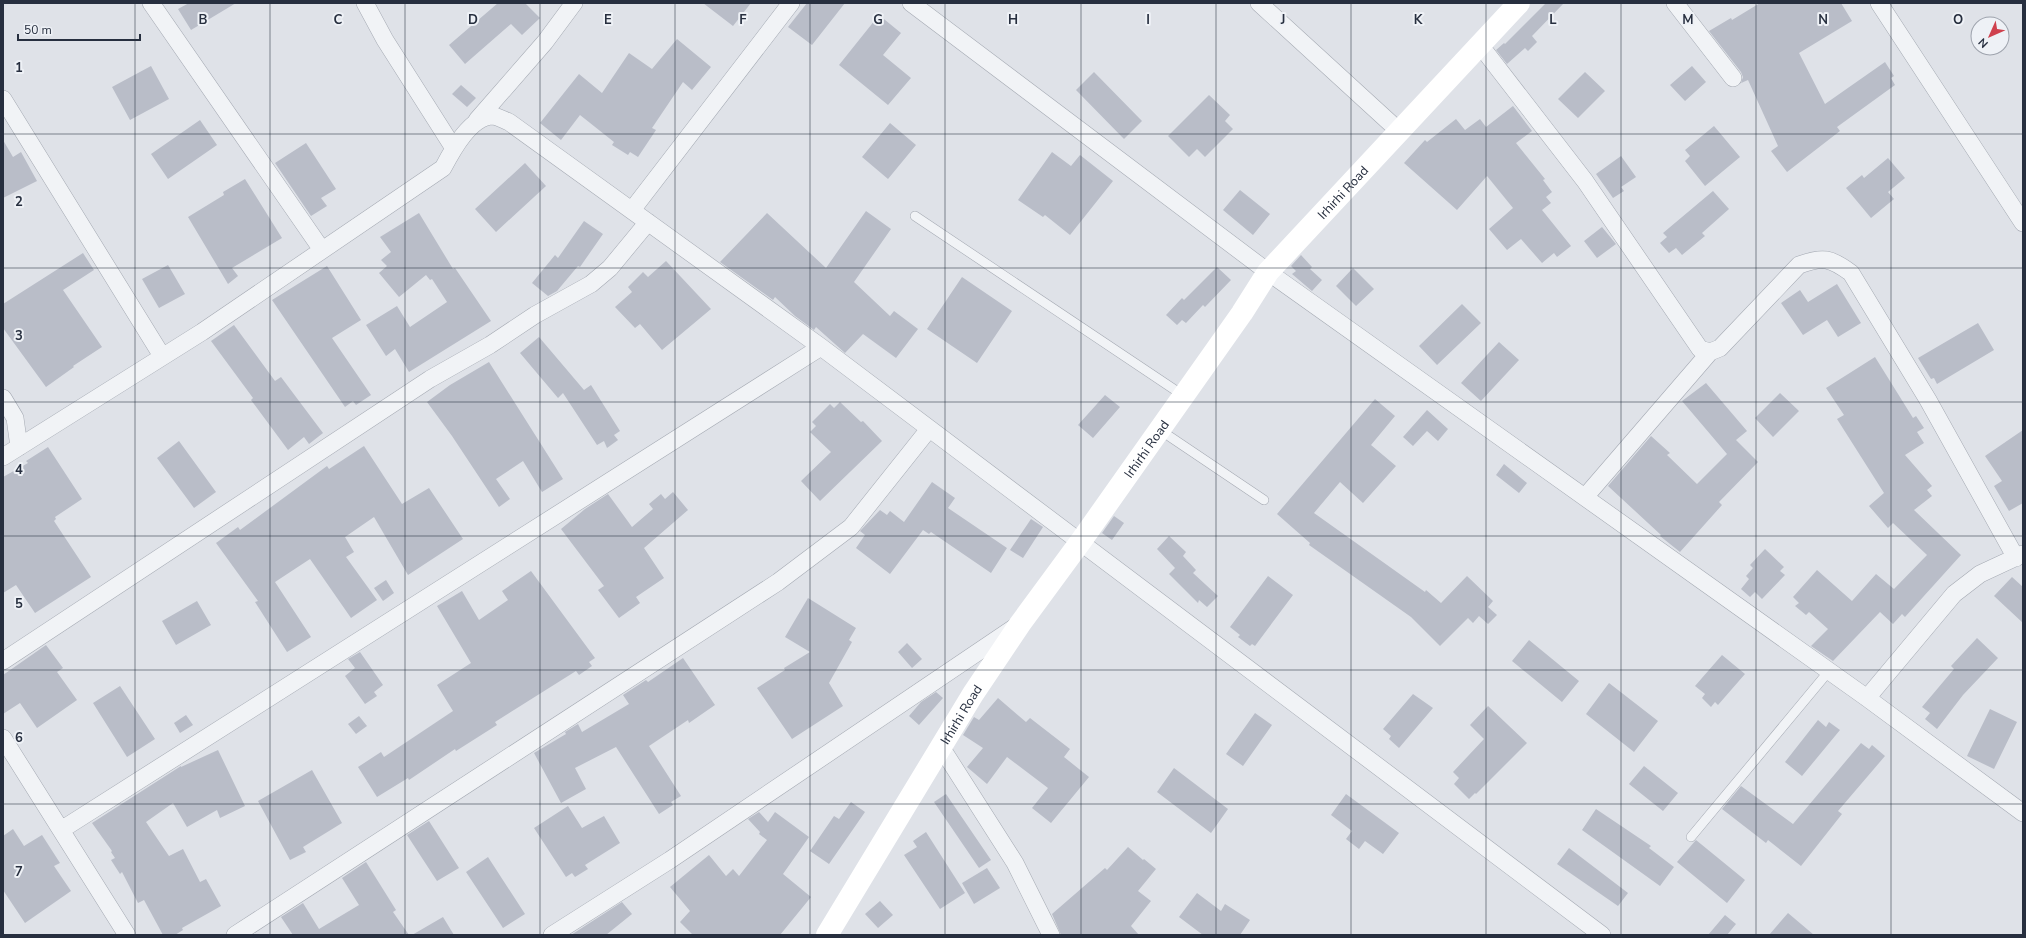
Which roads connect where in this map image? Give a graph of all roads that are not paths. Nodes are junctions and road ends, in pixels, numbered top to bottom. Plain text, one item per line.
1 (151, 3) edge
2 (366, 3) edge
3 (574, 3) edge
4 (791, 3) edge
5 (911, 3) edge
6 (1258, 3) edge
7 (1519, 3) edge
8 (1675, 3) edge
9 (1879, 3) edge
10 (1480, 45) junction
11 (1733, 78) dead end
12 (3, 100) edge
13 (477, 120) junction
14 (1400, 131) junction
15 (453, 148) junction
16 (632, 210) junction
17 (915, 216) dead end
18 (648, 222) junction
19 (2023, 223) edge
20 (322, 250) junction
21 (1268, 272) junction
22 (821, 347) junction
23 (1710, 352) junction
24 (162, 356) junction
25 (1184, 396) junction
26 (3, 398) edge
27 (929, 428) junction
28 (1160, 430) junction
29 (19, 447) junction
30 (3, 457) edge
31 (1585, 497) junction
32 (1264, 500) dead end
33 (1081, 541) junction
34 (2020, 556) edge
35 (1020, 624) junction
36 (3, 661) edge
37 (1829, 671) junction
38 (1867, 698) junction
39 (3, 738) edge
40 (941, 747) junction
41 (2023, 813) edge
42 (61, 830) junction
43 (1691, 837) dead end
44 (127, 935) edge
45 (235, 935) edge
46 (552, 935) edge
47 (827, 935) edge
48 (1051, 935) edge
49 (1602, 935) edge

1 - 20 street
2 - 15 street
3 - 13 street
4 - 16 street
5 - 21 street
6 - 14 street
7 - 10 street, Irhirhi Road
8 - 11 street
9 - 19 street
10 - 14 street, Irhirhi Road
10 - 23 street
12 - 24 street
13 - 15 street
13 - 16 street
14 - 21 street, Irhirhi Road
15 - 20 street
16 - 18 street
17 - 25 lane
18 - 22 street
18 - 36 street
20 - 24 street
21 - 25 street, Irhirhi Road
21 - 31 street
22 - 27 street
22 - 42 street
23 - 31 street
23 - 34 street
24 - 29 street
25 - 28 street, Irhirhi Road
26 - 29 street
27 - 33 street
27 - 45 street
28 - 32 lane
28 - 33 street, Irhirhi Road
29 - 30 street
31 - 37 street
33 - 35 street, Irhirhi Road
33 - 49 street
34 - 38 street
35 - 40 street, Irhirhi Road
35 - 46 street
37 - 38 street
37 - 43 lane
38 - 41 street
39 - 42 street
40 - 47 street, Irhirhi Road
40 - 48 street
42 - 44 street

